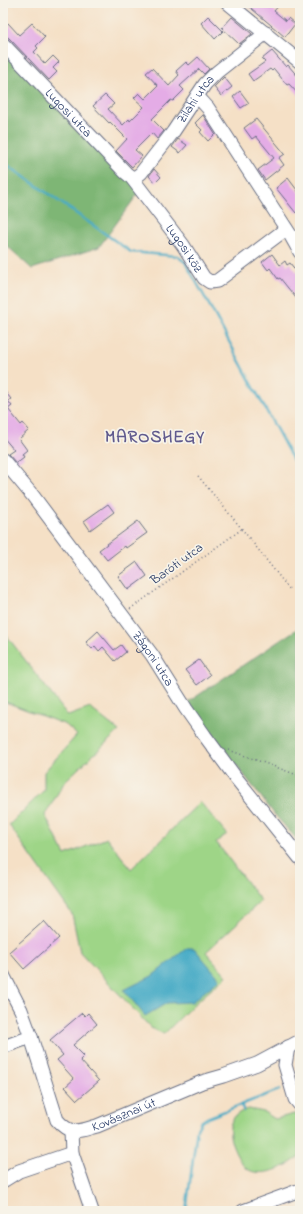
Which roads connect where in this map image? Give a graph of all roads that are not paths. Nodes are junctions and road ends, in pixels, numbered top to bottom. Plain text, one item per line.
1 (235, 5) edge
2 (266, 33) junction
3 (3, 44) edge
4 (300, 62) edge
5 (197, 96) junction
6 (134, 177) junction
7 (286, 229) junction
8 (300, 252) edge
9 (3, 460) edge
10 (300, 858) edge
11 (3, 976) edge
12 (30, 1037) junction
13 (300, 1041) edge
14 (3, 1047) edge
15 (288, 1048) junction
16 (276, 1054) junction
17 (283, 1090) dead end
18 (300, 1105) edge
19 (71, 1131) junction
20 (72, 1153) junction
21 (3, 1181) edge
22 (300, 1190) edge
23 (92, 1211) edge
24 (242, 1211) edge

1 - 2 street
2 - 4 street
2 - 5 street, Zilahi utca
3 - 6 street, Lugosi utca
5 - 6 street, Zilahi utca
5 - 7 street
6 - 7 street, Lugosi köz
7 - 8 street
9 - 10 street, Zágoni utca
11 - 12 street
12 - 14 street
12 - 19 street
13 - 15 street, Kovásznai út
15 - 16 street, Kovásznai út
15 - 18 street
16 - 17 street
16 - 19 street, Kovásznai út
19 - 20 street
20 - 21 street
20 - 23 street
22 - 24 street

